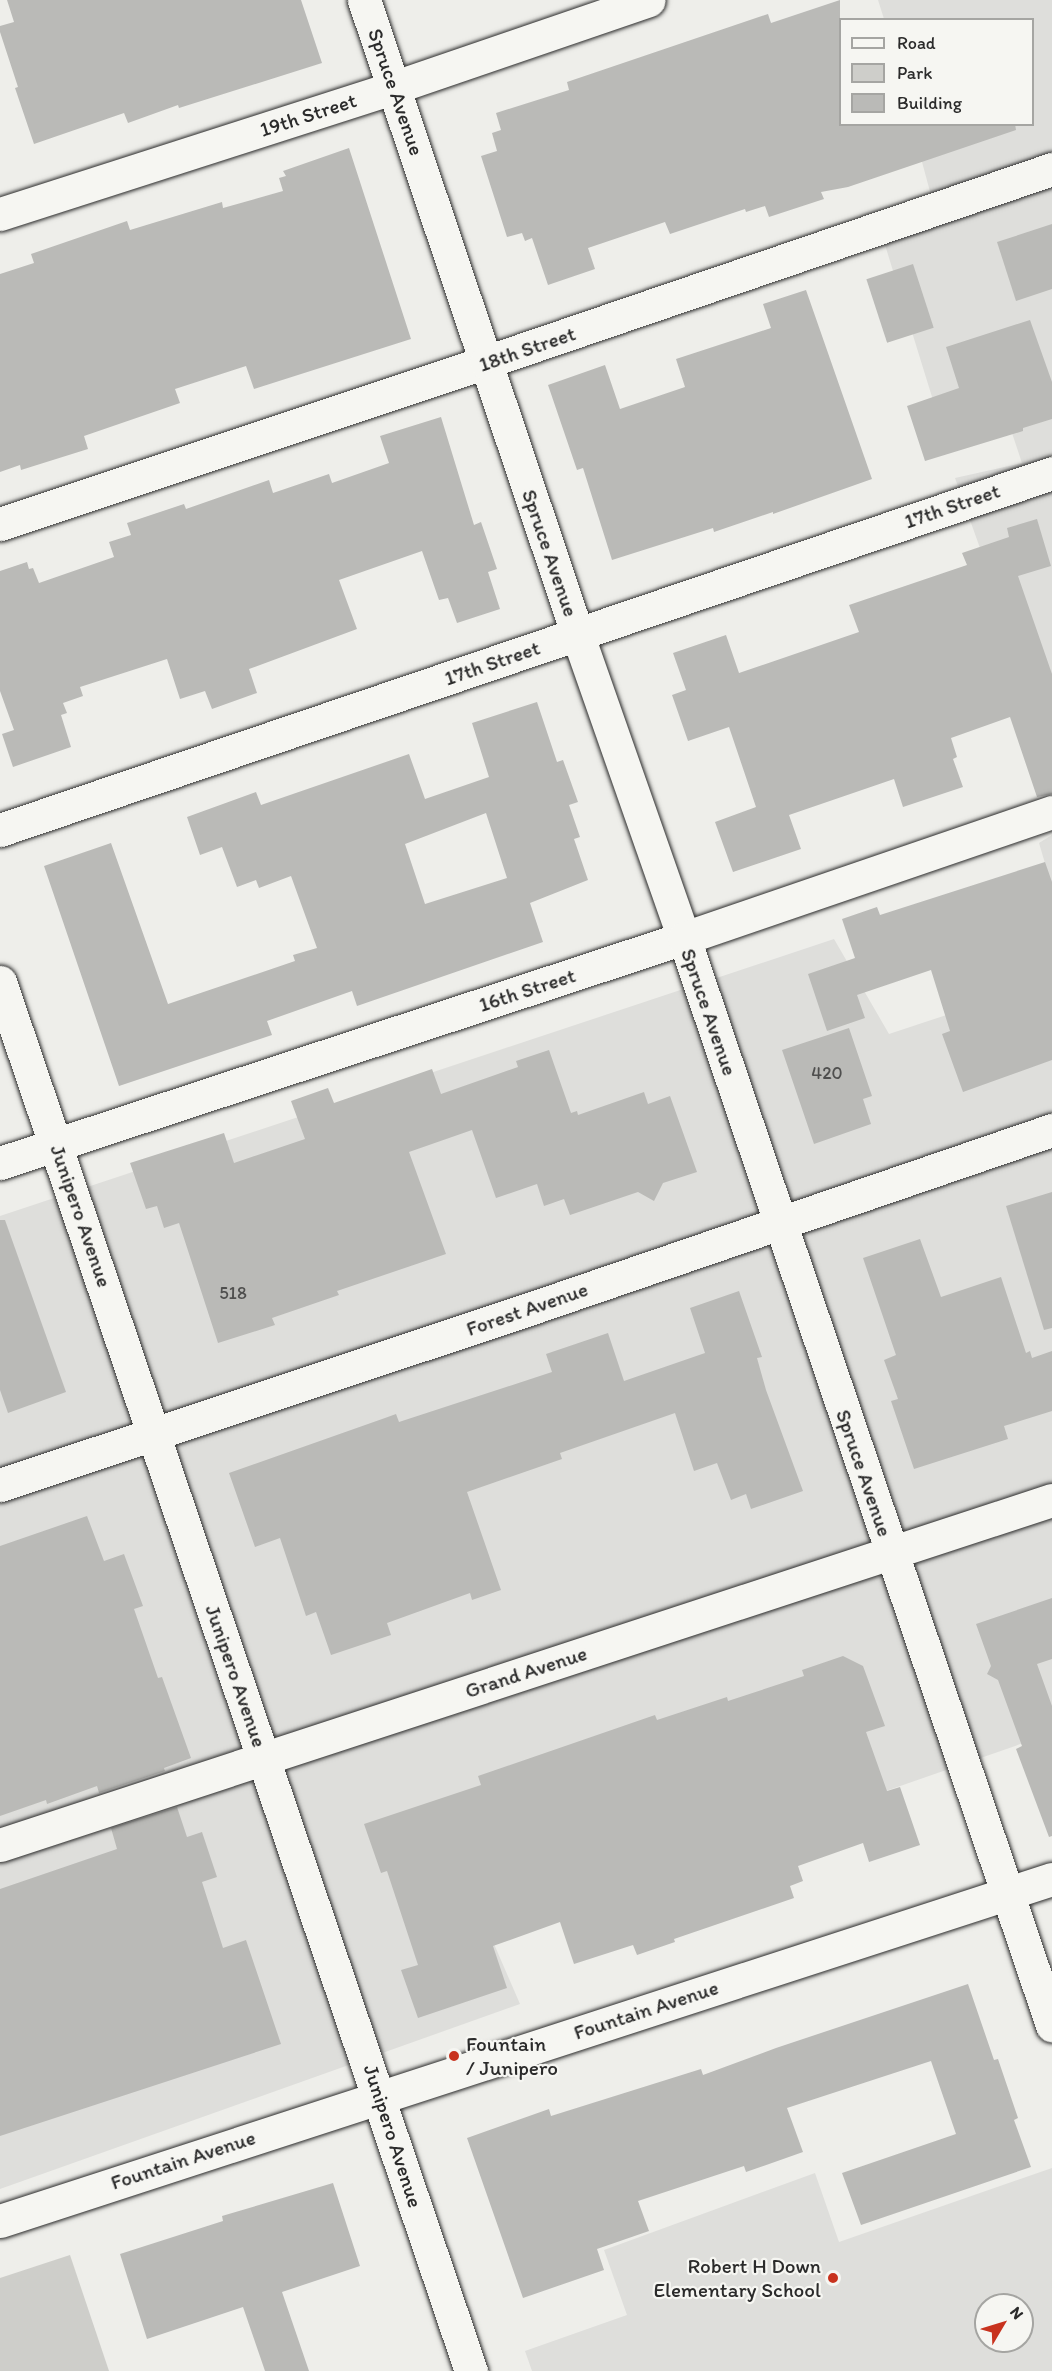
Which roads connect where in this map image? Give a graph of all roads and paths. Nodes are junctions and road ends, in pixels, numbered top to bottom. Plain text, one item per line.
1 (364, 0) edge
2 (650, 0) edge
3 (395, 87) junction
4 (1052, 169) edge
5 (0, 214) edge
6 (486, 362) junction
7 (1052, 472) edge
8 (0, 524) edge
9 (577, 633) junction
10 (1052, 812) edge
11 (0, 830) edge
12 (684, 938) junction
13 (0, 982) edge
14 (1052, 1130) edge
15 (57, 1145) junction
16 (0, 1163) edge
17 (779, 1222) junction
18 (154, 1432) junction
19 (0, 1485) edge
20 (1052, 1500) edge
21 (891, 1554) junction
22 (264, 1757) junction
23 (0, 1845) edge
24 (1052, 1879) edge
25 (1006, 1895) junction
26 (1052, 2025) edge
27 (379, 2096) junction
28 (0, 2221) edge
29 (471, 2371) edge

1 - 3 street, Spruce Avenue
2 - 3 street, 19th Street
3 - 5 street, 19th Street
3 - 6 street, Spruce Avenue
4 - 6 street, 18th Street
6 - 8 street, 18th Street
6 - 9 street, Spruce Avenue
7 - 9 street, 17th Street
9 - 11 street, 17th Street
9 - 12 street, Spruce Avenue
10 - 12 street, 16th Street
12 - 15 street, 16th Street
12 - 17 street, Spruce Avenue
13 - 15 street, Junipero Avenue
14 - 17 street, Forest Avenue
15 - 16 street, 16th Street
15 - 18 street, Junipero Avenue
17 - 18 street, Forest Avenue
17 - 21 street, Spruce Avenue
18 - 19 street, Forest Avenue
18 - 22 street, Junipero Avenue
20 - 21 street, Grand Avenue
21 - 22 street, Grand Avenue
21 - 25 street, Spruce Avenue
22 - 23 street, Grand Avenue
22 - 27 street, Junipero Avenue
24 - 25 street, Fountain Avenue
25 - 26 street, Spruce Avenue
25 - 27 street, Fountain Avenue
27 - 28 street, Fountain Avenue
27 - 29 street, Junipero Avenue

